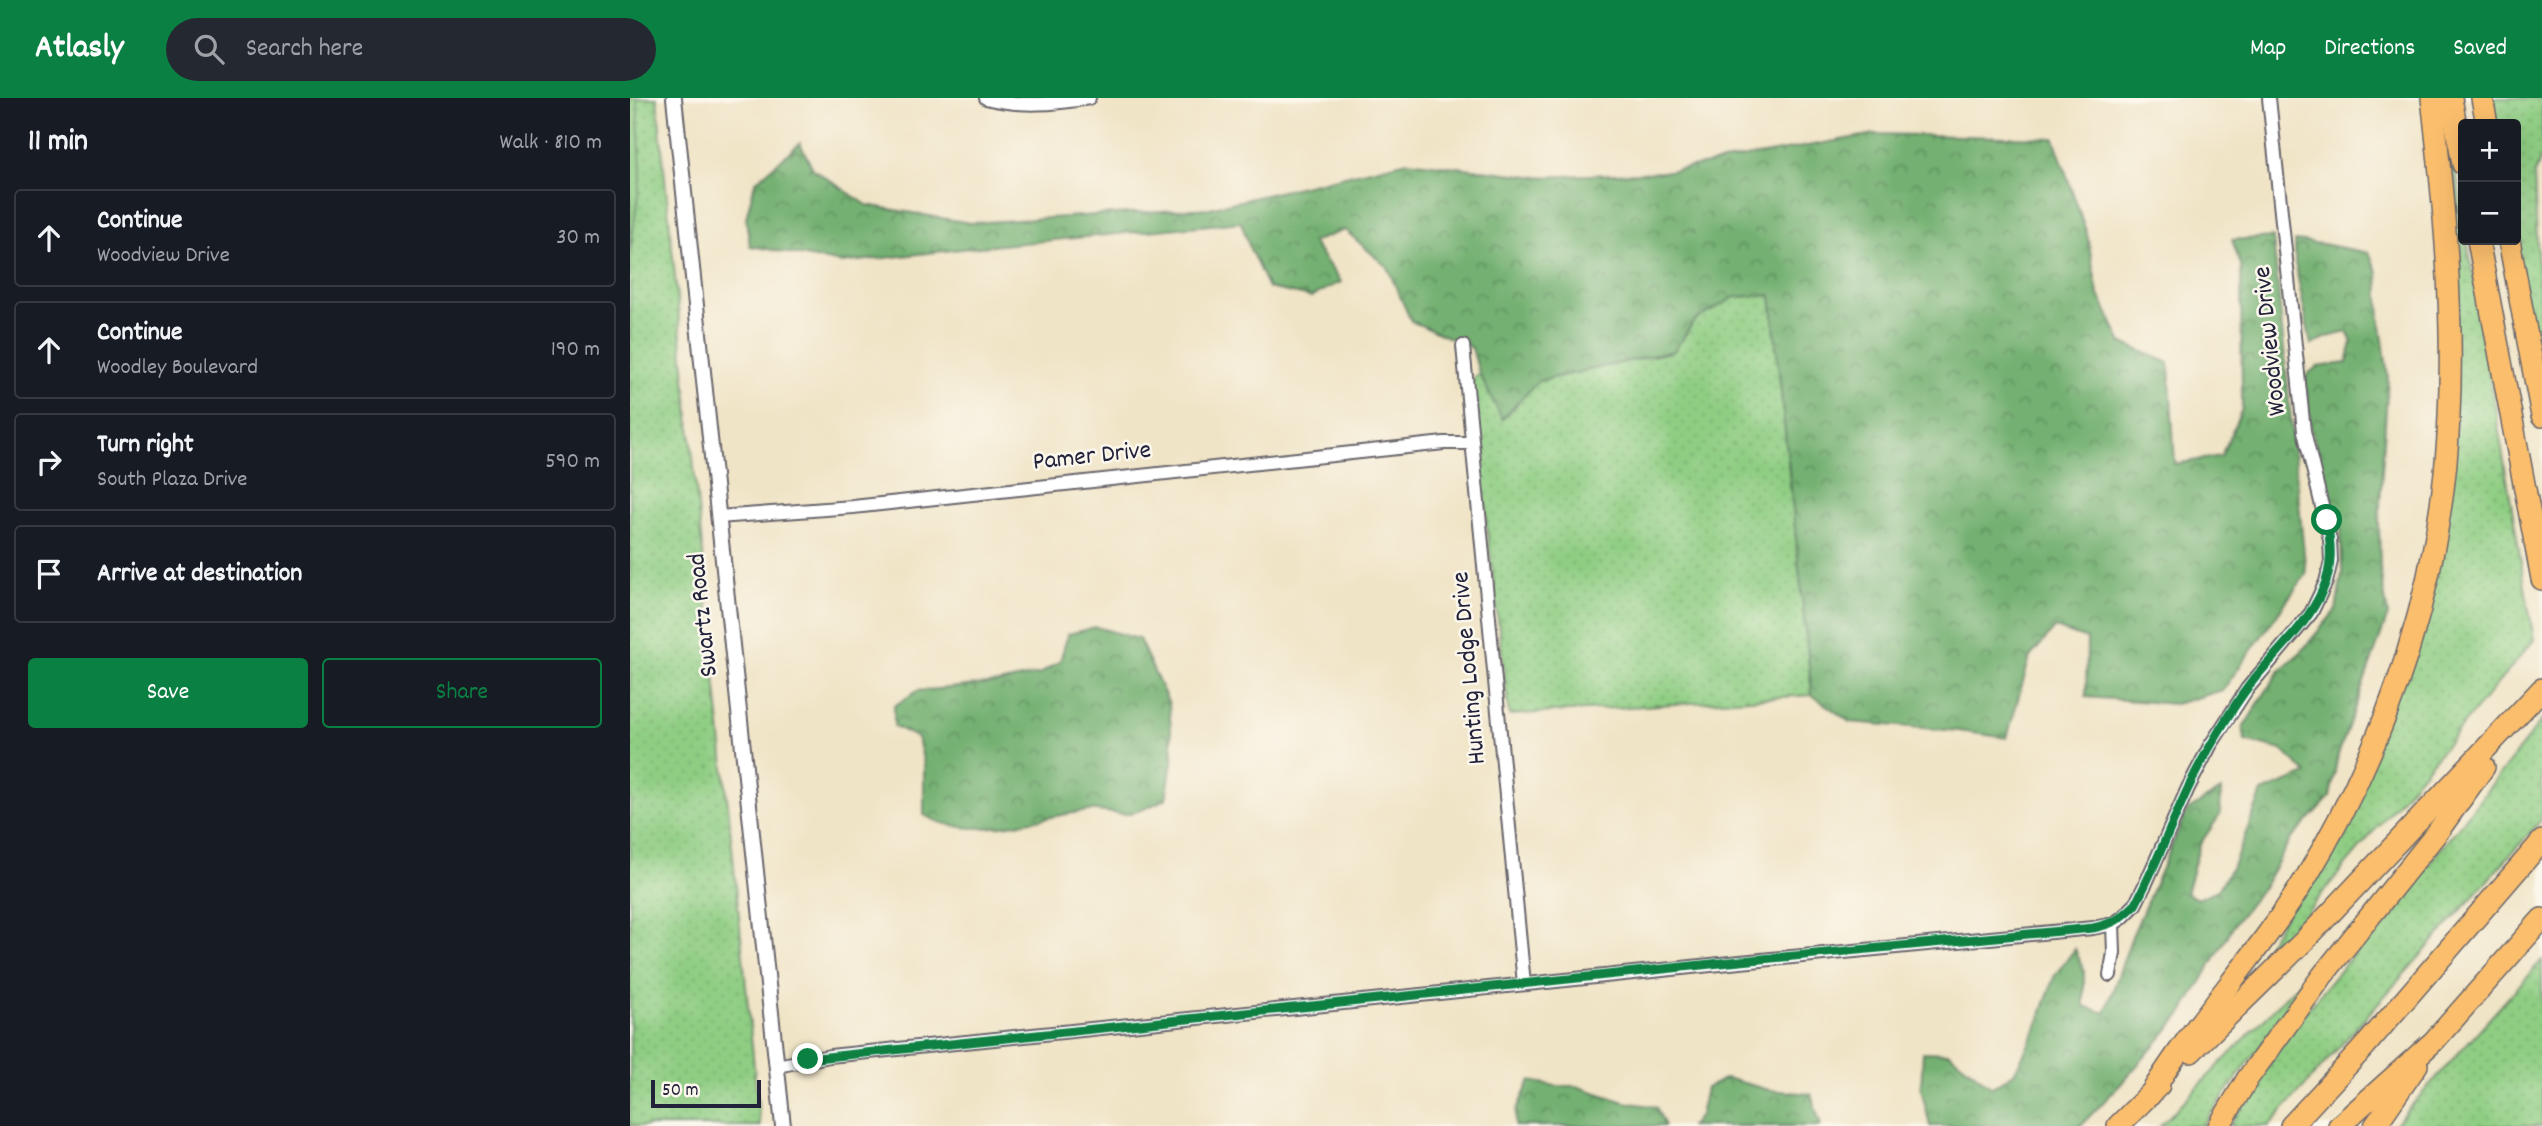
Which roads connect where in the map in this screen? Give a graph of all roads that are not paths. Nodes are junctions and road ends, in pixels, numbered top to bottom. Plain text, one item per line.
1 (674, 98) edge
2 (986, 98) edge
3 (1089, 98) edge
4 (2269, 98) edge
5 (2432, 98) edge
6 (2451, 98) edge
7 (2482, 98) edge
8 (2486, 119) edge
9 (2458, 136) edge
10 (2479, 245) edge
11 (2510, 245) edge
12 (1463, 346) dead end
13 (2542, 416) edge
14 (1470, 443) junction
15 (718, 517) junction
16 (2542, 579) edge
17 (2542, 689) edge
18 (2527, 705) junction
19 (2542, 841) edge
20 (2542, 919) edge
21 (2113, 924) junction
22 (2109, 975) dead end
23 (1524, 985) junction
24 (2434, 1041) junction
25 (776, 1066) junction
26 (2150, 1095) junction
27 (783, 1126) edge
28 (2118, 1126) edge
29 (2219, 1126) edge
30 (2291, 1126) edge
31 (2339, 1126) edge
32 (2375, 1126) edge

1 - 15 street, Swartz Road
2 - 3 street
4 - 21 street, Woodview Drive
5 - 26 highway
6 - 9 highway
7 - 8 highway
10 - 16 highway
11 - 13 highway
12 - 14 street, Hunting Lodge Drive
14 - 15 street, Pamer Drive
14 - 23 street, Hunting Lodge Drive
15 - 25 street, Swartz Road
17 - 18 highway
18 - 26 highway
18 - 29 highway
19 - 30 highway
20 - 24 highway
21 - 22 street
21 - 23 street
23 - 25 street
24 - 31 highway
24 - 32 highway
25 - 27 street, Swartz Road
26 - 28 highway

